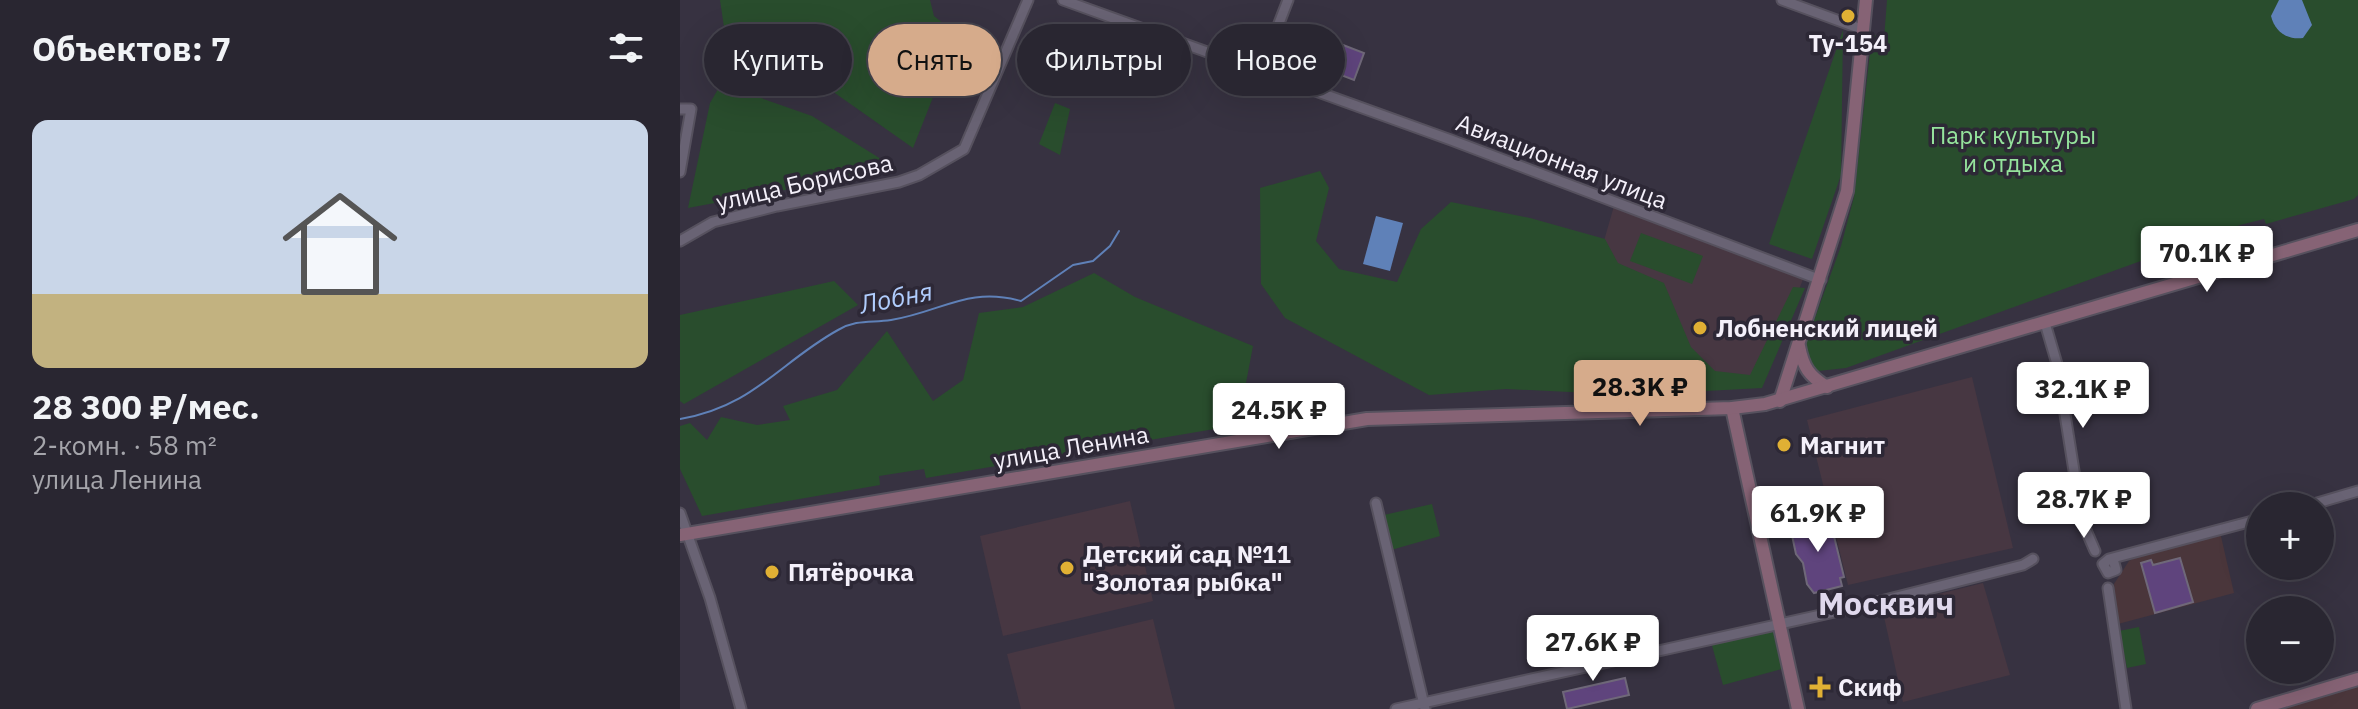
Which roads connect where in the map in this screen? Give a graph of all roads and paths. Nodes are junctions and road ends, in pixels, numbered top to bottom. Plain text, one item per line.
1 (1028, 0) edge
2 (1063, 0) edge
3 (1288, 0) edge
4 (1782, 0) edge
5 (1866, 0) edge
6 (1279, 24) edge
7 (1864, 30) junction
8 (1207, 51) edge
9 (1330, 96) edge
10 (685, 109) edge
11 (680, 172) edge
12 (2358, 230) edge
13 (680, 241) edge
14 (1821, 280) junction
15 (2045, 323) junction
16 (1799, 345) junction
17 (1827, 387) junction
18 (1780, 401) junction
19 (1732, 408) junction
20 (2358, 491) edge
21 (2334, 498) edge
22 (1376, 503) dead end
23 (680, 513) edge
24 (2246, 523) edge
25 (684, 534) edge
26 (2033, 559) dead end
27 (2110, 566) junction
28 (1781, 623) junction
29 (2358, 679) edge
30 (1424, 706) edge
31 (741, 709) edge
32 (1396, 709) edge
33 (1798, 709) edge
34 (2126, 709) edge
35 (2257, 709) edge

1 - 13 street, улица Борисова
2 - 8 street, Авиационная улица
3 - 6 street
4 - 7 street
5 - 7 main road
7 - 14 main road
9 - 14 street, Авиационная улица
10 - 11 street
12 - 15 main road, улица Ленина
14 - 16 main road
15 - 17 main road, улица Ленина
15 - 27 street
16 - 17 main road
16 - 18 main road
17 - 18 main road, улица Ленина
18 - 19 main road, улица Ленина
19 - 25 main road, улица Ленина
19 - 28 main road
20 - 21 street
22 - 30 street
23 - 25 street
24 - 27 street
25 - 31 street
26 - 28 street
27 - 34 street
28 - 30 street
28 - 33 main road
29 - 35 main road
30 - 32 street

